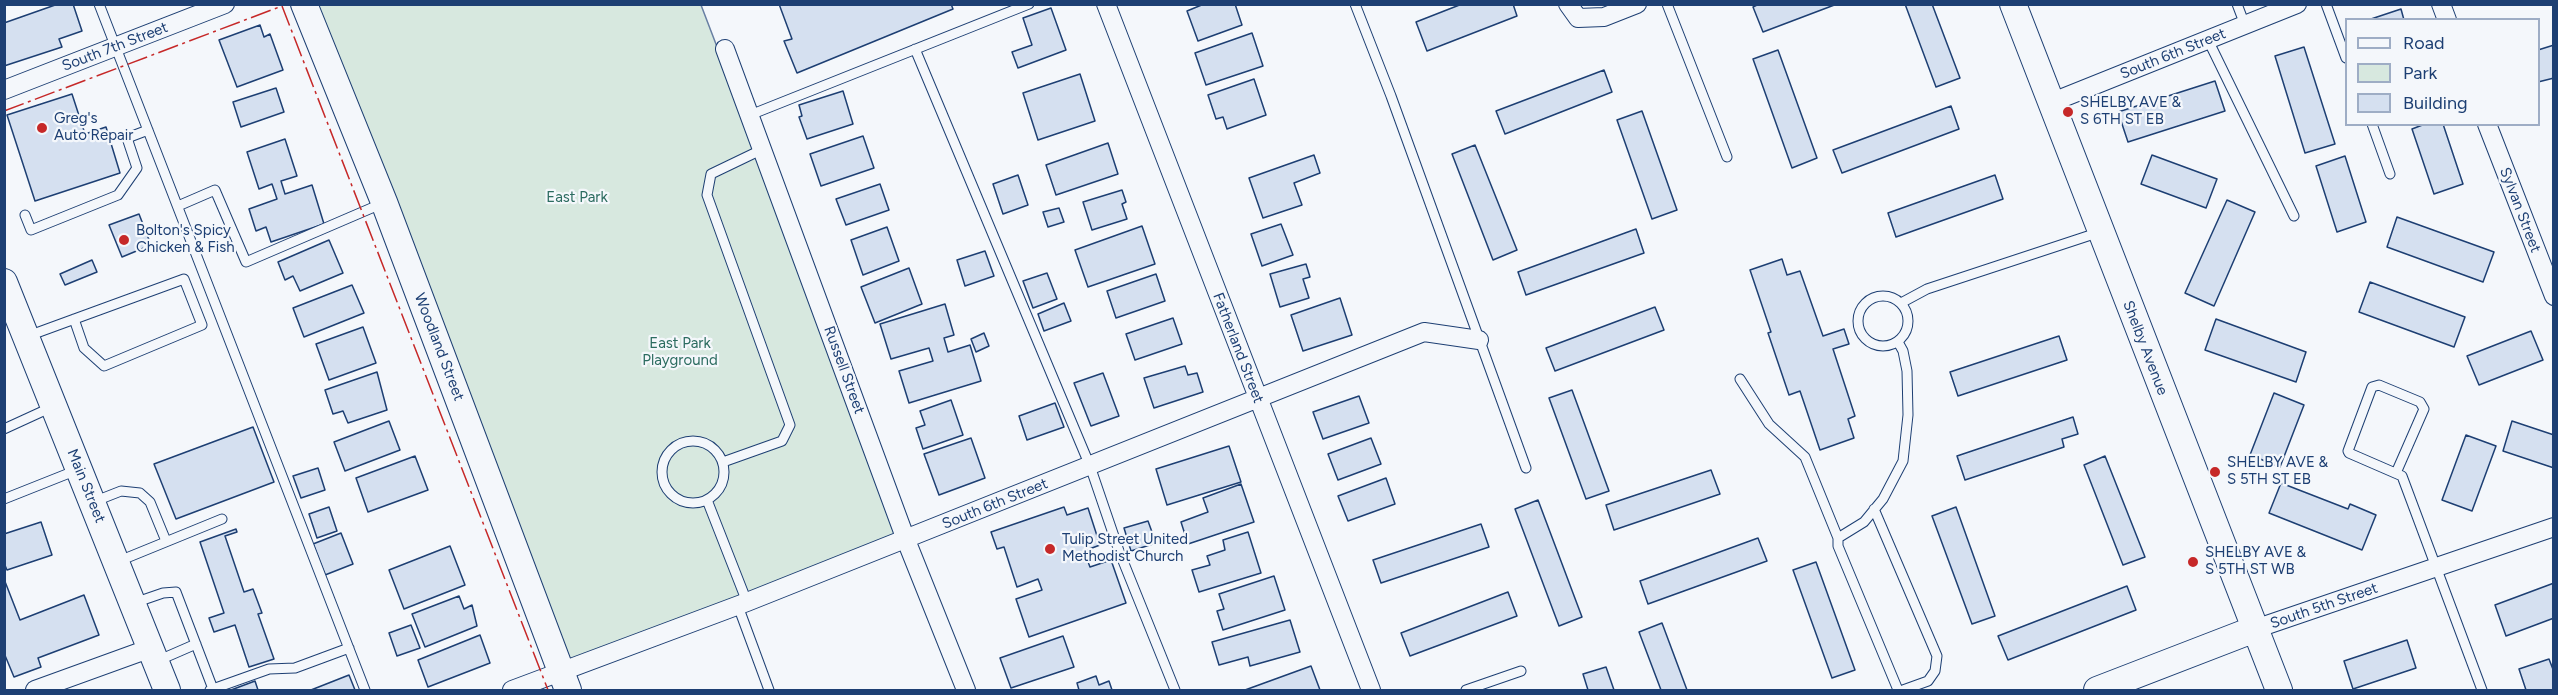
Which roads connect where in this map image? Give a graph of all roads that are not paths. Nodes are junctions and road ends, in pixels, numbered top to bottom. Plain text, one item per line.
1 (99, 4) edge
2 (225, 4) edge
3 (304, 4) edge
4 (1029, 4) edge
5 (1106, 4) edge
6 (1355, 4) edge
7 (1568, 4) edge
8 (1637, 4) edge
9 (1667, 4) edge
10 (2013, 4) edge
11 (2237, 4) edge
12 (2297, 4) edge
13 (2326, 4) edge
14 (2245, 25) junction
15 (2208, 40) junction
16 (115, 47) junction
17 (725, 49) dead end
18 (915, 49) junction
19 (2345, 55) edge
20 (4, 90) edge
21 (2050, 103) junction
22 (750, 115) junction
23 (2373, 126) edge
24 (2488, 126) edge
25 (148, 130) junction
26 (763, 149) junction
27 (1727, 157) dead end
28 (2390, 174) dead end
29 (384, 202) junction
30 (178, 206) junction
31 (25, 214) dead end
32 (2294, 216) dead end
33 (2100, 232) junction
34 (4, 282) edge
35 (2553, 296) edge
36 (1901, 303) junction
37 (74, 319) junction
38 (26, 337) junction
39 (1479, 340) junction
40 (1898, 342) junction
41 (1740, 379) dead end
42 (1258, 399) junction
43 (54, 406) junction
44 (4, 429) edge
45 (723, 462) junction
46 (1090, 466) junction
47 (1526, 468) dead end
48 (79, 469) junction
49 (2396, 473) junction
50 (4, 499) edge
51 (707, 500) junction
52 (93, 502) junction
53 (1874, 509) junction
54 (222, 519) dead end
55 (2553, 527) edge
56 (1838, 538) junction
57 (906, 540) junction
58 (166, 541) junction
59 (116, 562) junction
60 (2435, 568) junction
61 (133, 603) junction
62 (742, 604) junction
63 (2255, 629) junction
64 (196, 644) junction
65 (349, 648) junction
66 (153, 655) junction
67 (1521, 670) dead end
68 (564, 681) edge
69 (35, 690) edge
70 (167, 690) edge
71 (211, 690) edge
72 (365, 690) edge
73 (512, 690) edge
74 (769, 690) edge
75 (966, 690) edge
76 (1175, 690) edge
77 (1371, 690) edge
78 (1466, 690) edge
79 (1898, 690) edge
80 (1903, 690) edge
81 (2097, 690) edge
82 (2279, 690) edge
83 (2482, 690) edge

1 - 16 lane
2 - 16 street, South 7th Street
3 - 29 street, Woodland Street
4 - 18 lane
5 - 42 street, Fatherland Street
6 - 39 lane
7 - 8 street
9 - 27 lane
10 - 21 street, Shelby Avenue
11 - 14 lane
12 - 14 street, South 6th Street
13 - 19 lane
14 - 15 street, South 6th Street
15 - 21 street, South 6th Street
15 - 32 lane
16 - 20 street, South 7th Street
16 - 25 lane
17 - 22 street, Russell Street
18 - 22 lane
18 - 46 lane
21 - 33 street, Shelby Avenue
22 - 26 street, Russell Street
23 - 28 lane
24 - 35 street, Sylvan Street
25 - 30 lane
25 - 31 lane
26 - 45 lane
26 - 57 street, Russell Street
29 - 30 lane
29 - 68 street, Woodland Street
30 - 65 lane
33 - 36 lane
33 - 63 street, Shelby Avenue
34 - 38 street, Main Street
36 - 40 lane
36 - 40 lane
37 - 37 lane
37 - 38 lane
38 - 43 street, Main Street
39 - 42 street, South 6th Street
39 - 47 lane
40 - 53 lane
41 - 56 lane
42 - 46 street, South 6th Street
42 - 77 street, Fatherland Street
43 - 44 lane
43 - 48 street, Main Street
45 - 51 lane
45 - 51 lane
46 - 57 street, South 6th Street
46 - 76 lane
48 - 50 lane
48 - 52 street, Main Street
49 - 49 lane
49 - 60 lane
51 - 62 lane
52 - 58 lane
52 - 59 street, Main Street
53 - 56 lane
53 - 80 lane
54 - 58 lane
55 - 60 street, South 5th Street
56 - 79 lane
57 - 62 street, South 6th Street
57 - 75 street, Russell Street
58 - 59 lane
59 - 61 street, Main Street
60 - 63 street, South 5th Street
60 - 83 lane
61 - 64 lane
61 - 66 street, Main Street
62 - 68 street, South 6th Street
62 - 74 lane
63 - 81 street, South 5th Street
63 - 82 street, Shelby Avenue
64 - 66 lane
64 - 71 lane
65 - 71 lane
65 - 72 lane
66 - 69 street
66 - 70 street, Main Street
67 - 78 lane
68 - 73 street, South 6th Street

